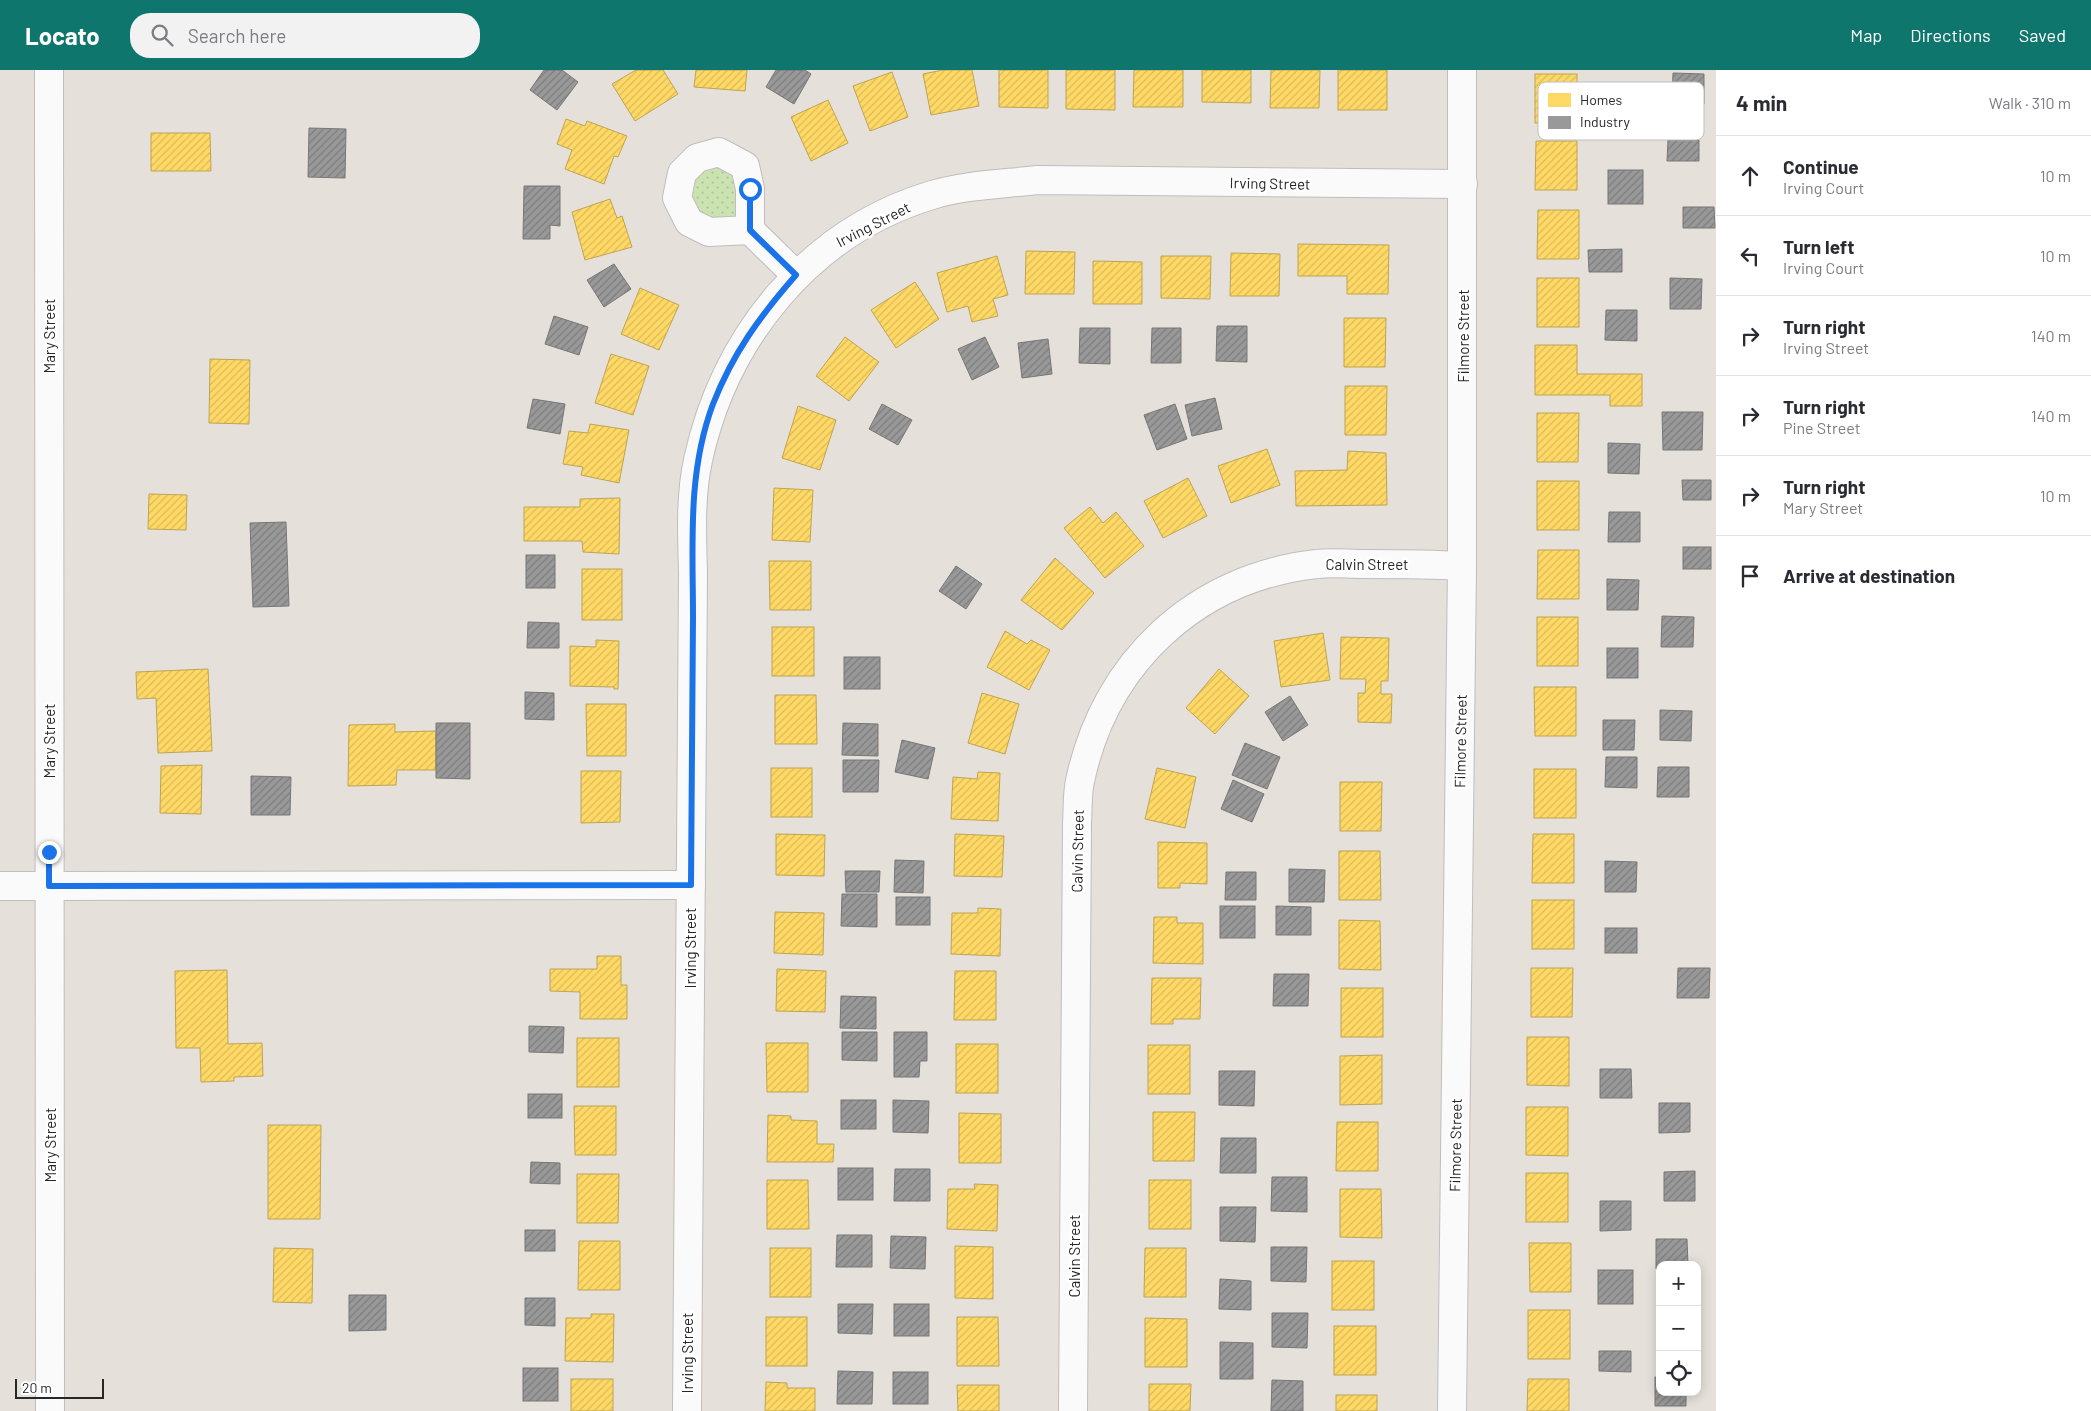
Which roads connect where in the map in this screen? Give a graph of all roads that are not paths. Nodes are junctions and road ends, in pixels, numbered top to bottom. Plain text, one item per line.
1 (49, 70) edge
2 (1462, 70) edge
3 (1463, 184) junction
4 (750, 230) dead end
5 (796, 275) junction
6 (1462, 566) junction
7 (691, 885) junction
8 (0, 886) edge
9 (49, 886) junction
10 (50, 1411) edge
11 (687, 1411) edge
12 (1073, 1411) edge
13 (1452, 1411) edge

1 - 9 street, Mary Street
2 - 3 street, Filmore Street
3 - 5 street, Irving Street
3 - 6 street, Filmore Street
4 - 5 street
5 - 7 street, Irving Street
6 - 12 street, Calvin Street
6 - 13 street, Filmore Street
7 - 9 street
7 - 11 street, Irving Street
8 - 9 street
9 - 10 street, Mary Street

